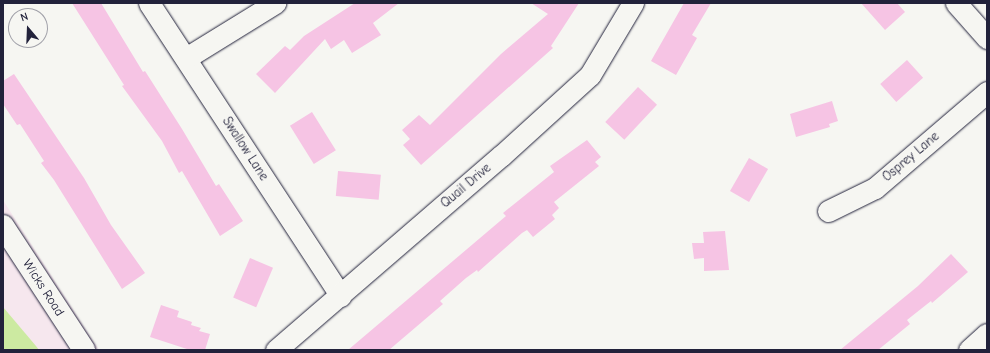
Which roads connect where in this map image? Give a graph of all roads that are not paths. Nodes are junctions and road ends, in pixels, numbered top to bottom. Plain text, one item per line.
1 (149, 3) edge
2 (276, 3) edge
3 (633, 3) edge
4 (956, 3) edge
5 (987, 38) edge
6 (186, 58) junction
7 (987, 92) edge
8 (828, 211) dead end
9 (3, 226) edge
10 (341, 296) junction
11 (987, 334) edge
12 (84, 350) edge
13 (276, 350) edge
14 (969, 350) edge

1 - 6 street, Swallow Lane
2 - 6 street
3 - 10 street, Quail Drive
4 - 5 street
6 - 10 street, Swallow Lane
7 - 8 street, Osprey Lane
9 - 12 main road, Wicks Road
10 - 13 street, Quail Drive
11 - 14 street

